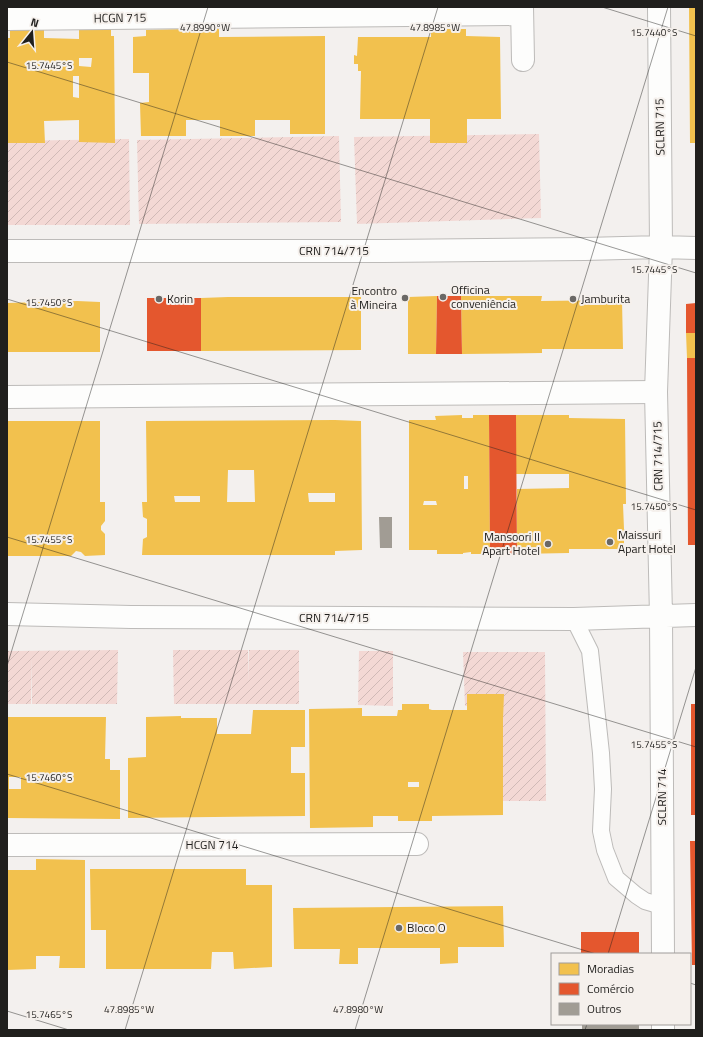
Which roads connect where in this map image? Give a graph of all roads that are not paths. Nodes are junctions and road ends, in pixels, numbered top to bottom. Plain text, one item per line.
1 (659, 7) edge
2 (522, 10) edge
3 (7, 19) edge
4 (523, 60) dead end
5 (661, 247) junction
6 (696, 248) edge
7 (7, 251) edge
8 (656, 392) junction
9 (7, 397) edge
10 (7, 614) edge
11 (661, 616) junction
12 (696, 616) edge
13 (574, 619) junction
14 (417, 844) dead end
15 (7, 845) edge
16 (662, 906) junction
17 (662, 953) edge

1 - 5 street, SCLRN 715
2 - 3 street, HCGN 715
2 - 4 street, HCGN 715
5 - 6 street, CRN 714/715
5 - 7 street, CRN 714/715
5 - 8 street, CRN 714/715
8 - 9 street
8 - 11 street, CRN 714/715
10 - 13 street, CRN 714/715
11 - 12 street, CRN 714/715
11 - 13 street, CRN 714/715
11 - 16 street, SCLRN 714
13 - 16 lane
14 - 15 street, HCGN 714
16 - 17 street, SCLRN 714

